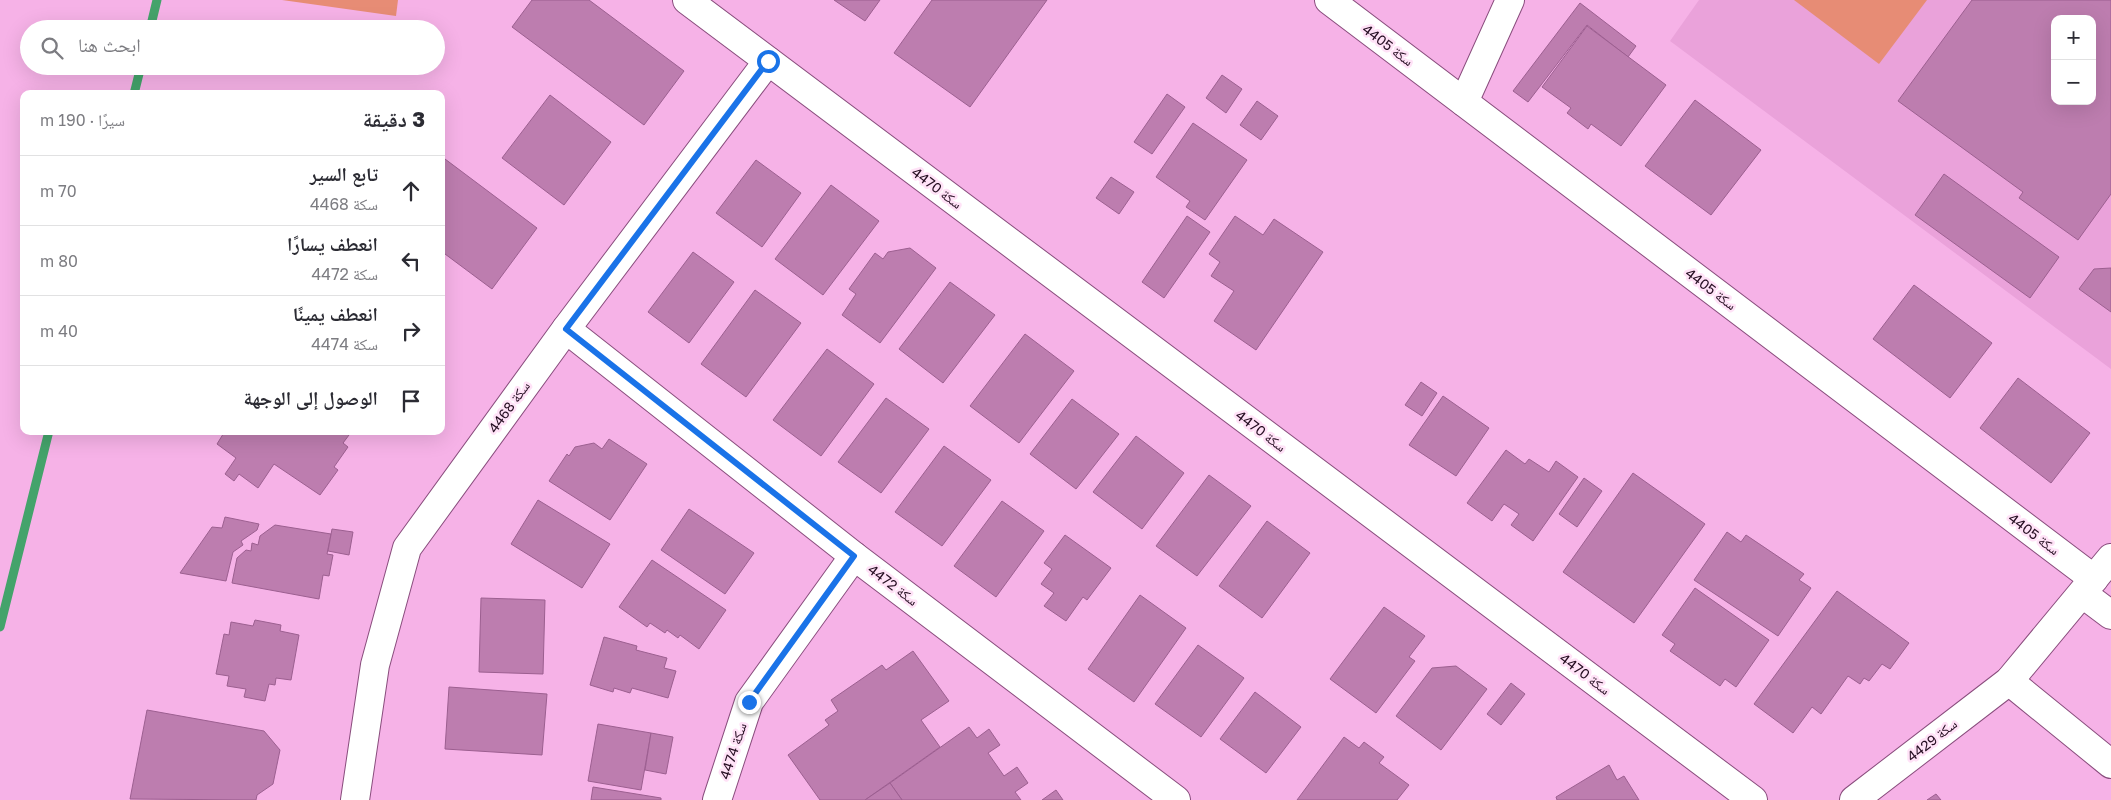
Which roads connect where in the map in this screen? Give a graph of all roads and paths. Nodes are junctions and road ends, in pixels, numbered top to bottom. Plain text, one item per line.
1 (687, 0) edge
2 (1328, 0) edge
3 (1510, 0) edge
4 (768, 61) junction
5 (1464, 102) junction
6 (566, 329) junction
7 (854, 556) junction
8 (2096, 577) edge
9 (2111, 615) edge
10 (2009, 681) junction
11 (2111, 764) edge
12 (1156, 795) edge
13 (355, 800) edge
14 (717, 800) edge
15 (1753, 800) edge
16 (1854, 800) edge

1 - 4 street, سكة 4470
2 - 5 street, سكة 4405
3 - 5 street
4 - 6 street, سكة 4468
4 - 15 street, سكة 4470
5 - 8 street, سكة 4405
6 - 7 street, سكة 4472
6 - 13 street, سكة 4468
7 - 12 street, سكة 4472
7 - 14 street, سكة 4474
8 - 9 street, سكة 4405
8 - 10 street, سكة 4429
10 - 11 street
10 - 16 street, سكة 4429

